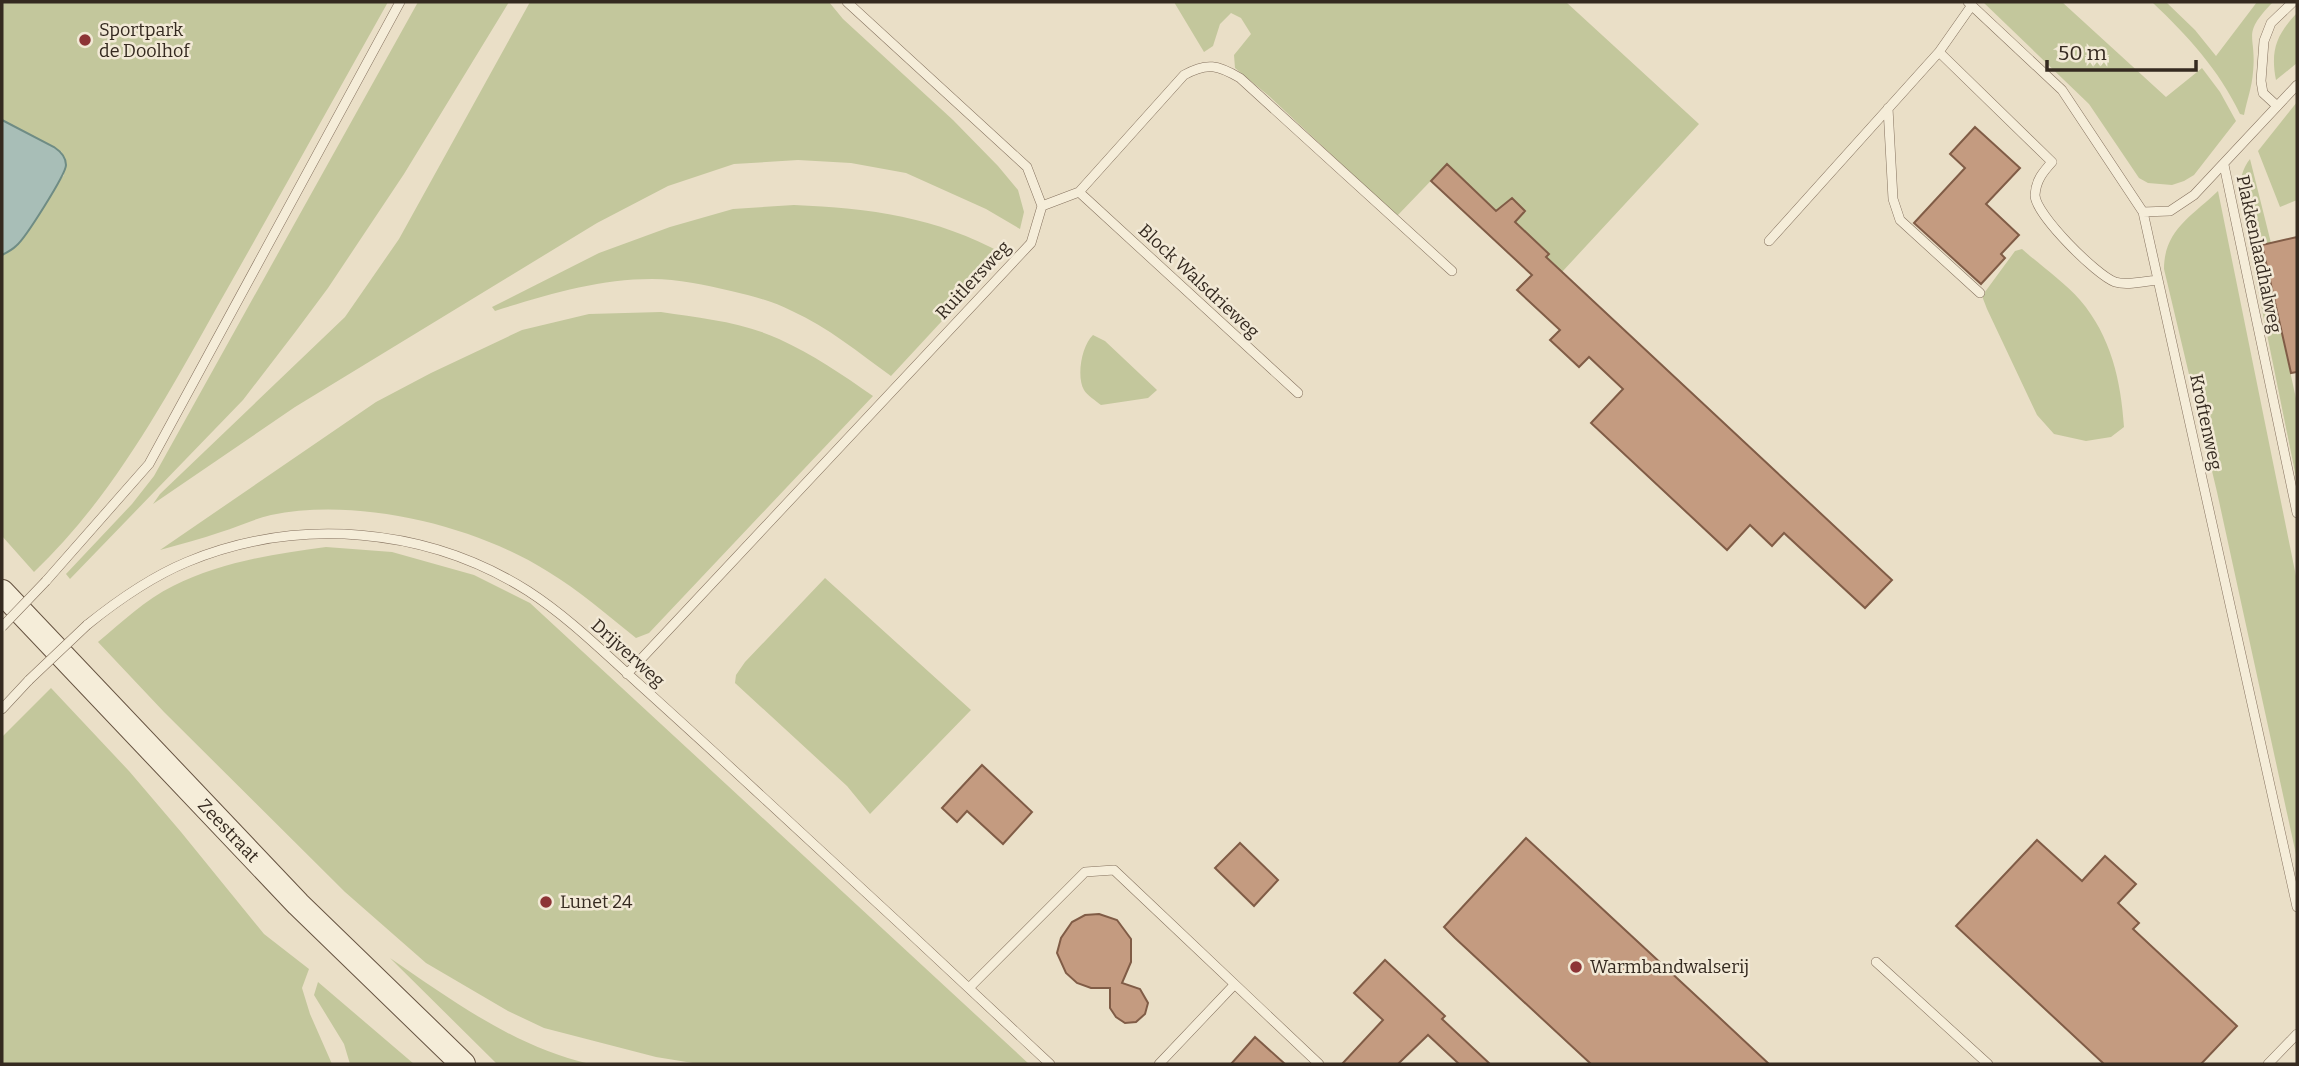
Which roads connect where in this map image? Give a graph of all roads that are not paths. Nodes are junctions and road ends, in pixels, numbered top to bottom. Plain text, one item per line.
1 (400, 2) edge
2 (847, 2) edge
3 (2293, 2) edge
4 (1970, 3) edge
5 (1939, 52) junction
6 (2297, 85) edge
7 (2276, 105) junction
8 (1888, 108) junction
9 (2224, 165) junction
10 (1079, 192) junction
11 (1042, 206) junction
12 (2143, 212) junction
13 (1769, 241) dead end
14 (1452, 271) dead end
15 (2158, 280) junction
16 (1980, 293) dead end
17 (1298, 393) dead end
18 (2297, 513) edge
19 (2, 592) edge
20 (2, 626) edge
21 (627, 674) junction
22 (2, 709) edge
23 (2297, 907) edge
24 (1876, 962) dead end
25 (1234, 985) junction
26 (969, 988) junction
27 (2297, 1034) edge
28 (463, 1064) edge
29 (1050, 1064) edge
30 (1159, 1064) edge
31 (1319, 1064) edge
32 (1988, 1064) edge
33 (2268, 1064) edge

1 - 20 lane, bridge
2 - 11 lane
3 - 7 lane
4 - 5 lane
4 - 12 lane, Kroftenweg
5 - 8 lane
5 - 15 lane
6 - 7 lane
7 - 9 lane
8 - 13 lane
8 - 16 lane
9 - 12 lane
9 - 18 lane, Plakkenlaadhalweg
10 - 11 lane
10 - 14 lane
10 - 17 lane, Block Walsdrieweg
11 - 21 lane, Ruitlersweg
12 - 15 lane, Kroftenweg
15 - 23 lane, Kroftenweg
19 - 28 main road, Zeestraat
21 - 22 lane, Drijverweg, bridge
21 - 26 lane, Drijverweg
24 - 32 lane
25 - 26 lane
25 - 30 lane
25 - 31 lane
26 - 29 lane, Drijverweg
27 - 33 lane

